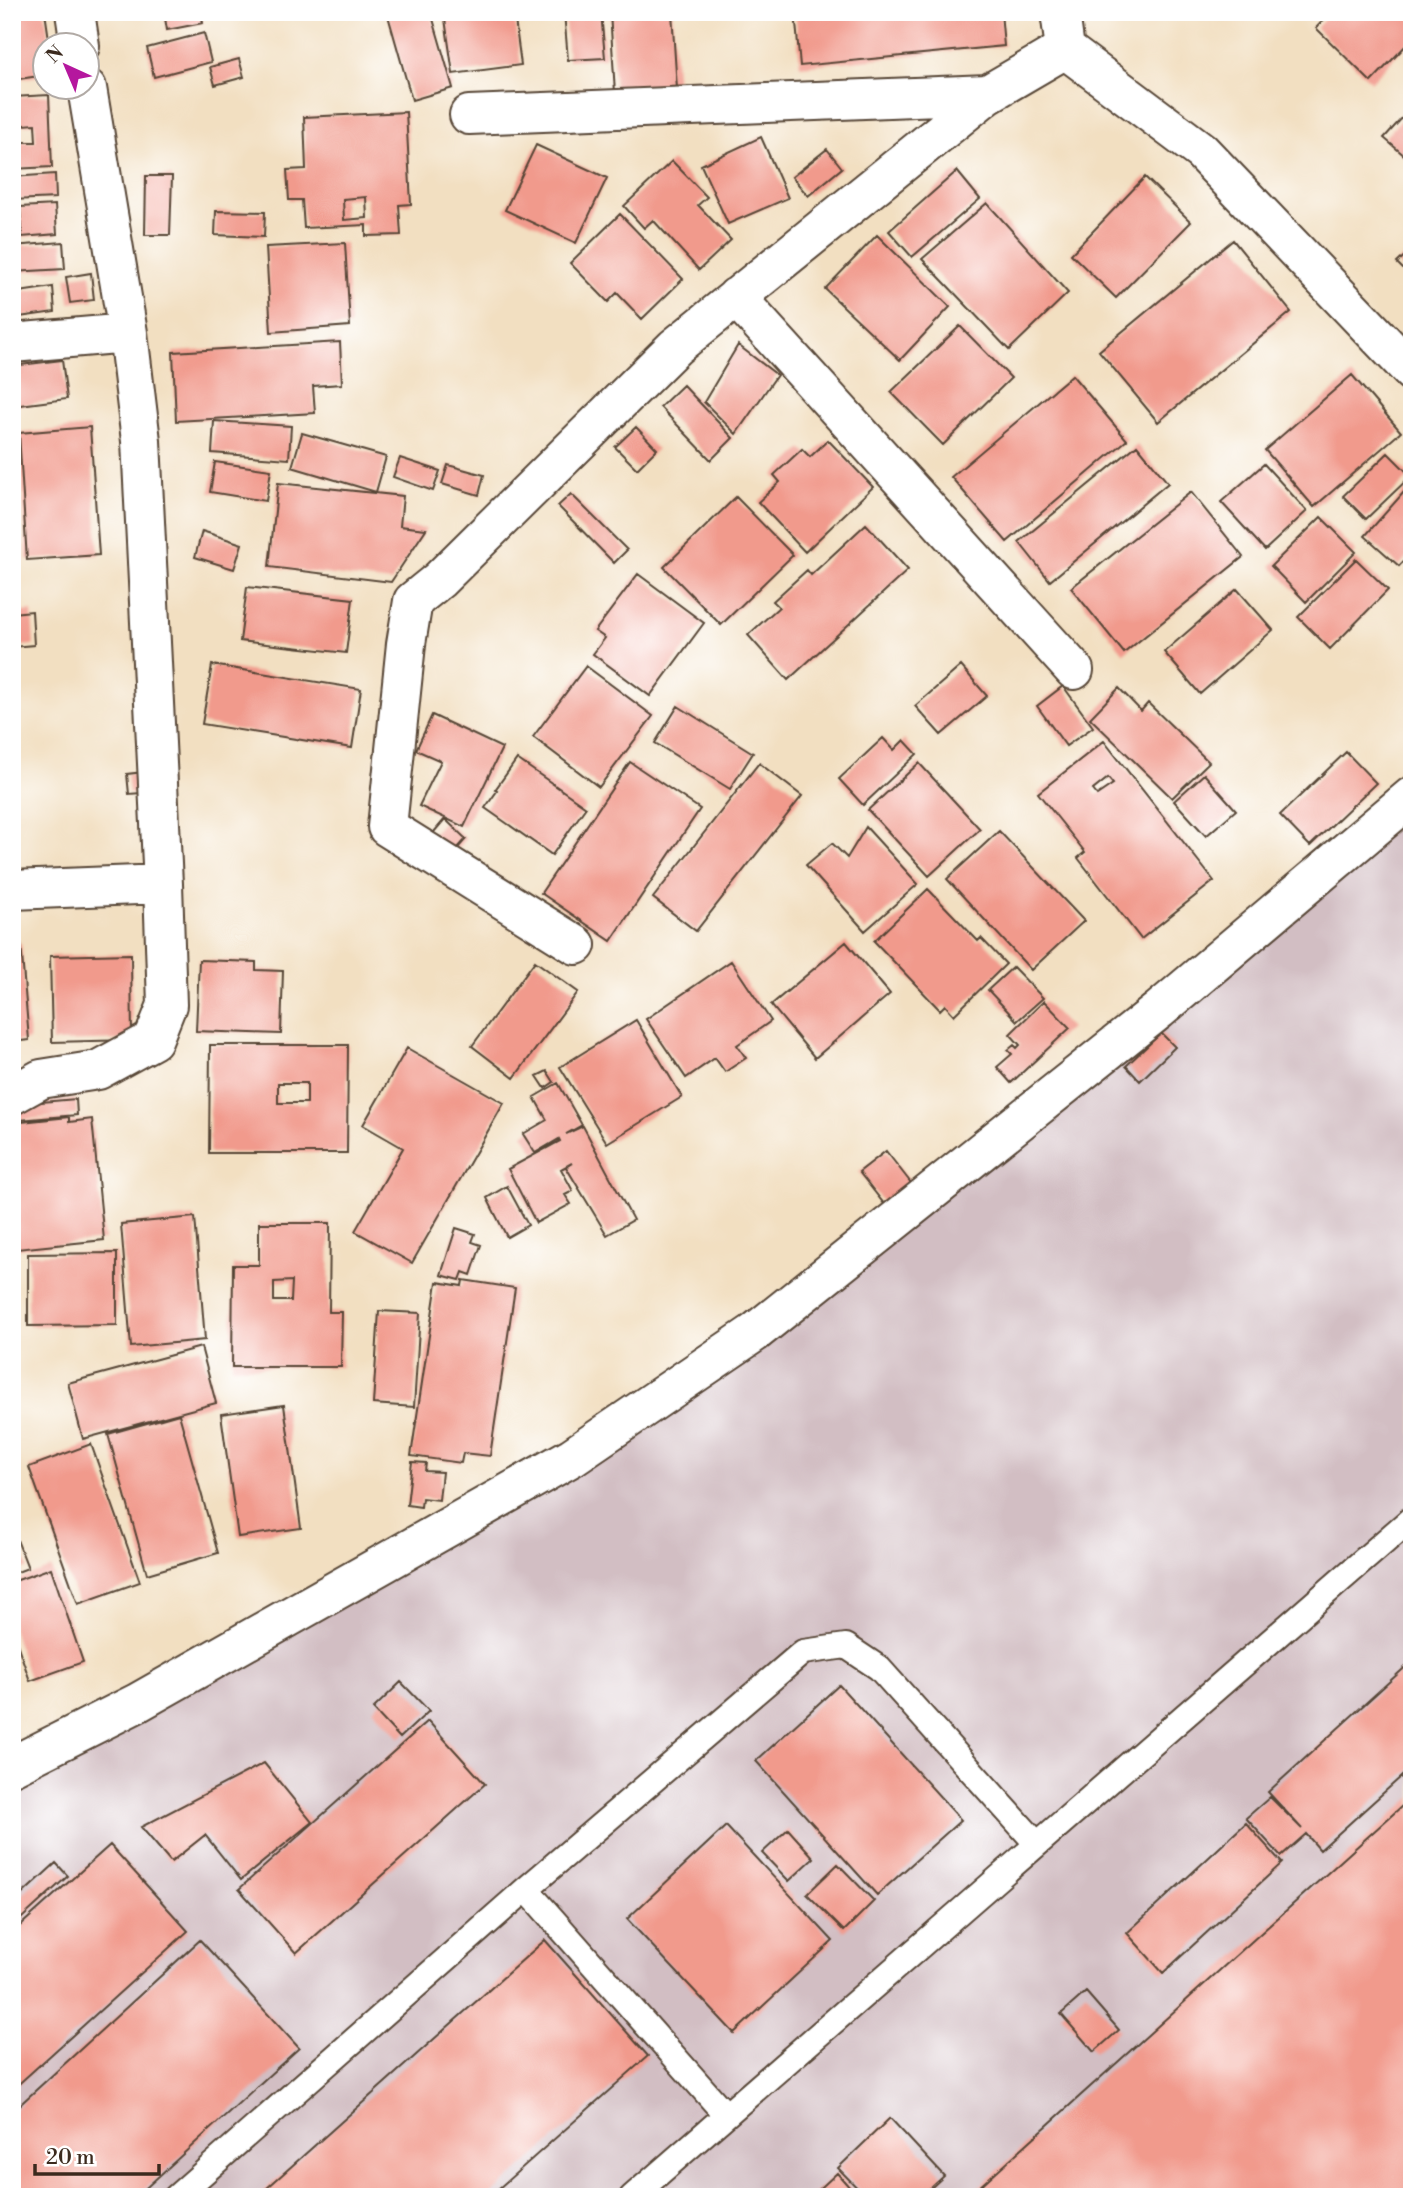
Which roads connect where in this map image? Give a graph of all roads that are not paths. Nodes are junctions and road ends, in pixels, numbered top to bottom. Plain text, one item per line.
1 (75, 12) edge
2 (1060, 12) edge
3 (78, 32) edge
4 (1065, 49) junction
5 (989, 94) junction
6 (89, 102) edge
7 (469, 115) dead end
8 (736, 298) junction
9 (128, 333) junction
10 (12, 343) edge
11 (1412, 372) edge
12 (1074, 670) dead end
13 (1412, 796) edge
14 (163, 884) junction
15 (12, 890) edge
16 (576, 945) dead end
17 (12, 1095) edge
18 (1412, 1518) edge
19 (12, 1766) edge
20 (1037, 1844) junction
21 (526, 1889) junction
22 (726, 2115) junction
23 (176, 2197) edge
24 (632, 2197) edge

1 - 3 street
2 - 4 street
4 - 5 street
4 - 11 street
5 - 7 street
5 - 8 street
6 - 9 street
8 - 12 street
8 - 16 street
9 - 10 street
9 - 14 street
13 - 19 street
14 - 15 street
14 - 17 street
18 - 20 lane
20 - 21 lane
20 - 22 lane
21 - 22 lane
21 - 23 lane
22 - 24 lane

